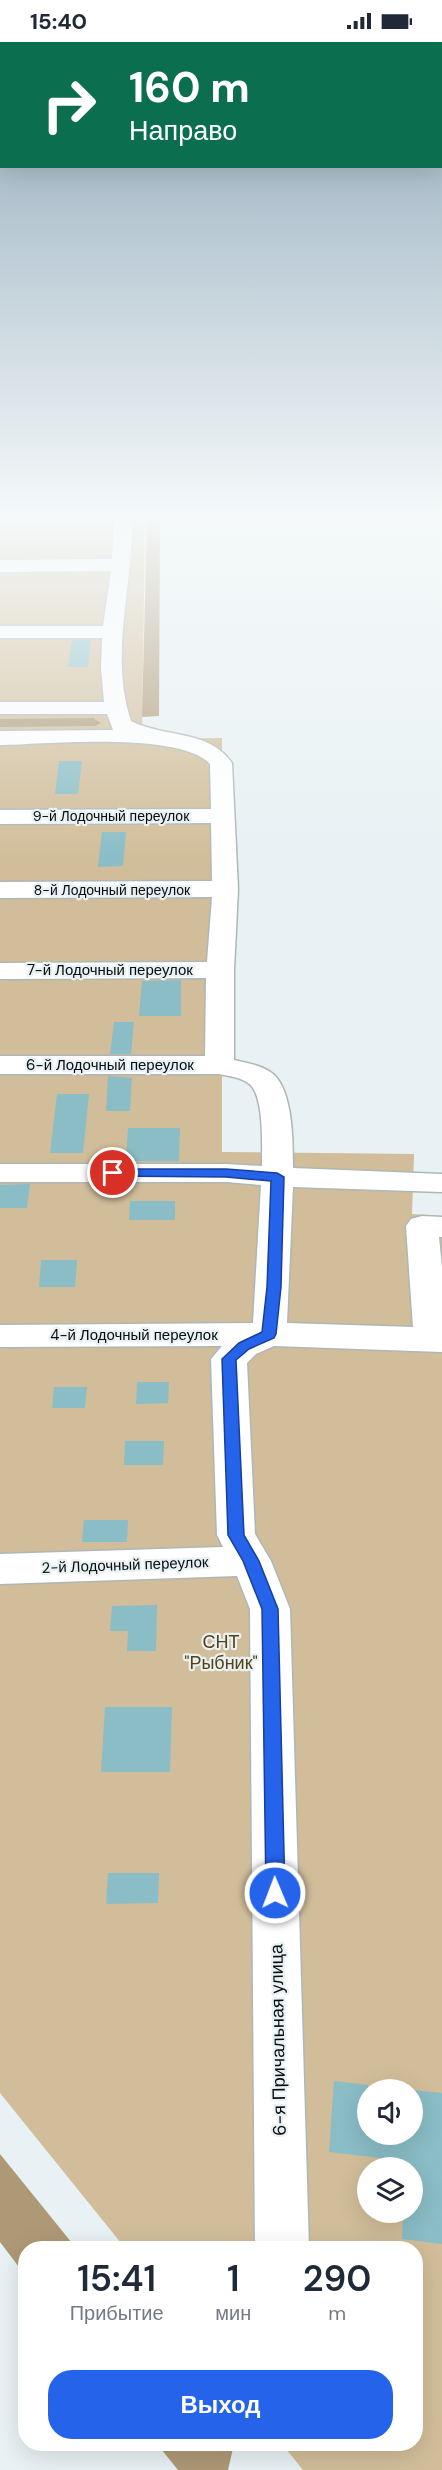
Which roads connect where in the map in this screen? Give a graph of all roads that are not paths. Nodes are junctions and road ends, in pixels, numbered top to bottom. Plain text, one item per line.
1 (114, 633) edge
2 (0, 708) edge
3 (117, 717) junction
4 (153, 736) junction
5 (0, 738) edge
6 (223, 816) junction
7 (0, 817) edge
8 (225, 889) junction
9 (0, 890) edge
10 (220, 970) junction
11 (0, 971) edge
12 (0, 1065) edge
13 (219, 1065) junction
14 (0, 1173) edge
15 (277, 1177) junction
16 (442, 1183) edge
17 (432, 1226) edge
18 (269, 1334) junction
19 (0, 1336) edge
20 (437, 1339) edge
21 (251, 1561) junction
22 (0, 1569) edge
23 (282, 2241) edge

1 - 3 street
2 - 3 street
3 - 4 street
4 - 5 street
4 - 6 street
6 - 7 street, 9-й Лодочный переулок
6 - 8 street
8 - 9 street, 8-й Лодочный переулок
8 - 10 street
10 - 11 street, 7-й Лодочный переулок
10 - 13 street
12 - 13 street, 6-й Лодочный переулок
13 - 15 street, 6-й Лодочный переулок
14 - 15 street
15 - 16 street
15 - 18 street
17 - 20 street
18 - 19 street, 4-й Лодочный переулок
18 - 20 street, 4-й Лодочный переулок
18 - 21 street, 6-я Причальная улица
21 - 22 street, 2-й Лодочный переулок
21 - 23 street, 6-я Причальная улица

